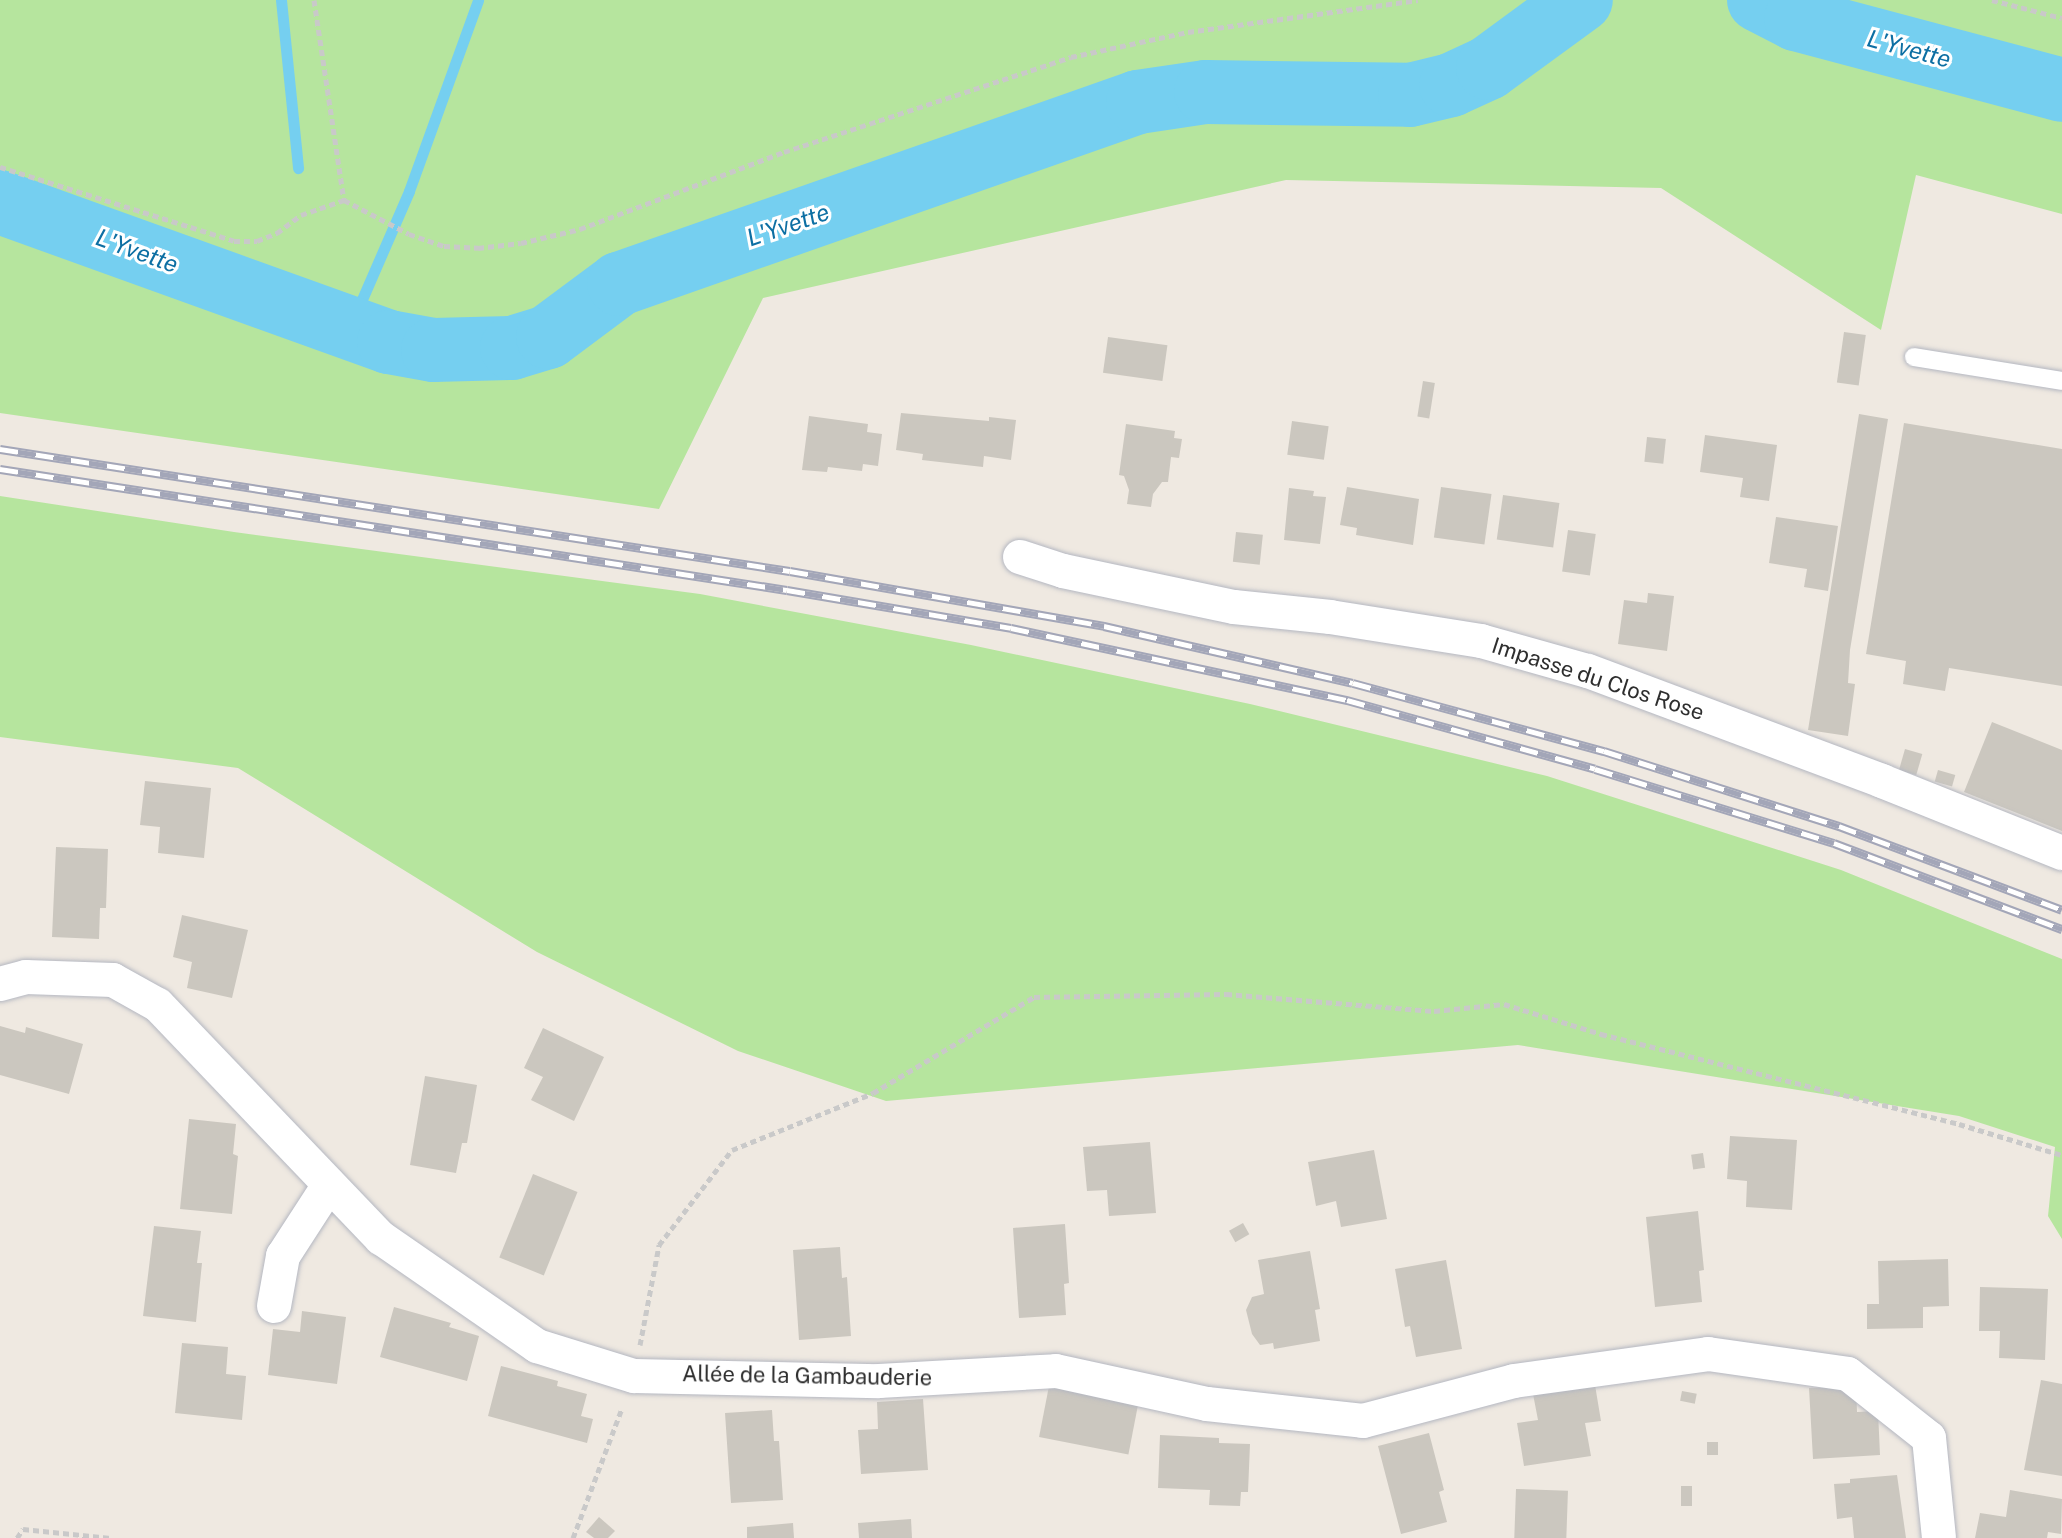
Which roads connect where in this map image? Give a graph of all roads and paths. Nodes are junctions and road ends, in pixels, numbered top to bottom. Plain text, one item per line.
1 (314, 0) edge
2 (1418, 0) edge
3 (1992, 0) edge
4 (2062, 18) edge
5 (0, 167) edge
6 (344, 200) junction
7 (1914, 357) dead end
8 (2062, 381) edge
9 (1020, 557) dead end
10 (2062, 853) edge
11 (0, 984) edge
12 (2062, 1155) edge
13 (329, 1185) junction
14 (274, 1306) dead end
15 (634, 1376) junction
16 (17, 1538) edge
17 (111, 1538) edge
18 (573, 1538) edge
19 (1939, 1538) edge

1 - 6 path
2 - 6 path
3 - 4 path
5 - 6 path
7 - 8 lane
9 - 10 street, Impasse du Clos Rose
11 - 13 street, Allée de la Gambauderie
12 - 15 path
13 - 14 street
13 - 15 street, Allée de la Gambauderie
15 - 18 path
15 - 19 street, Allée de la Gambauderie
16 - 17 path

